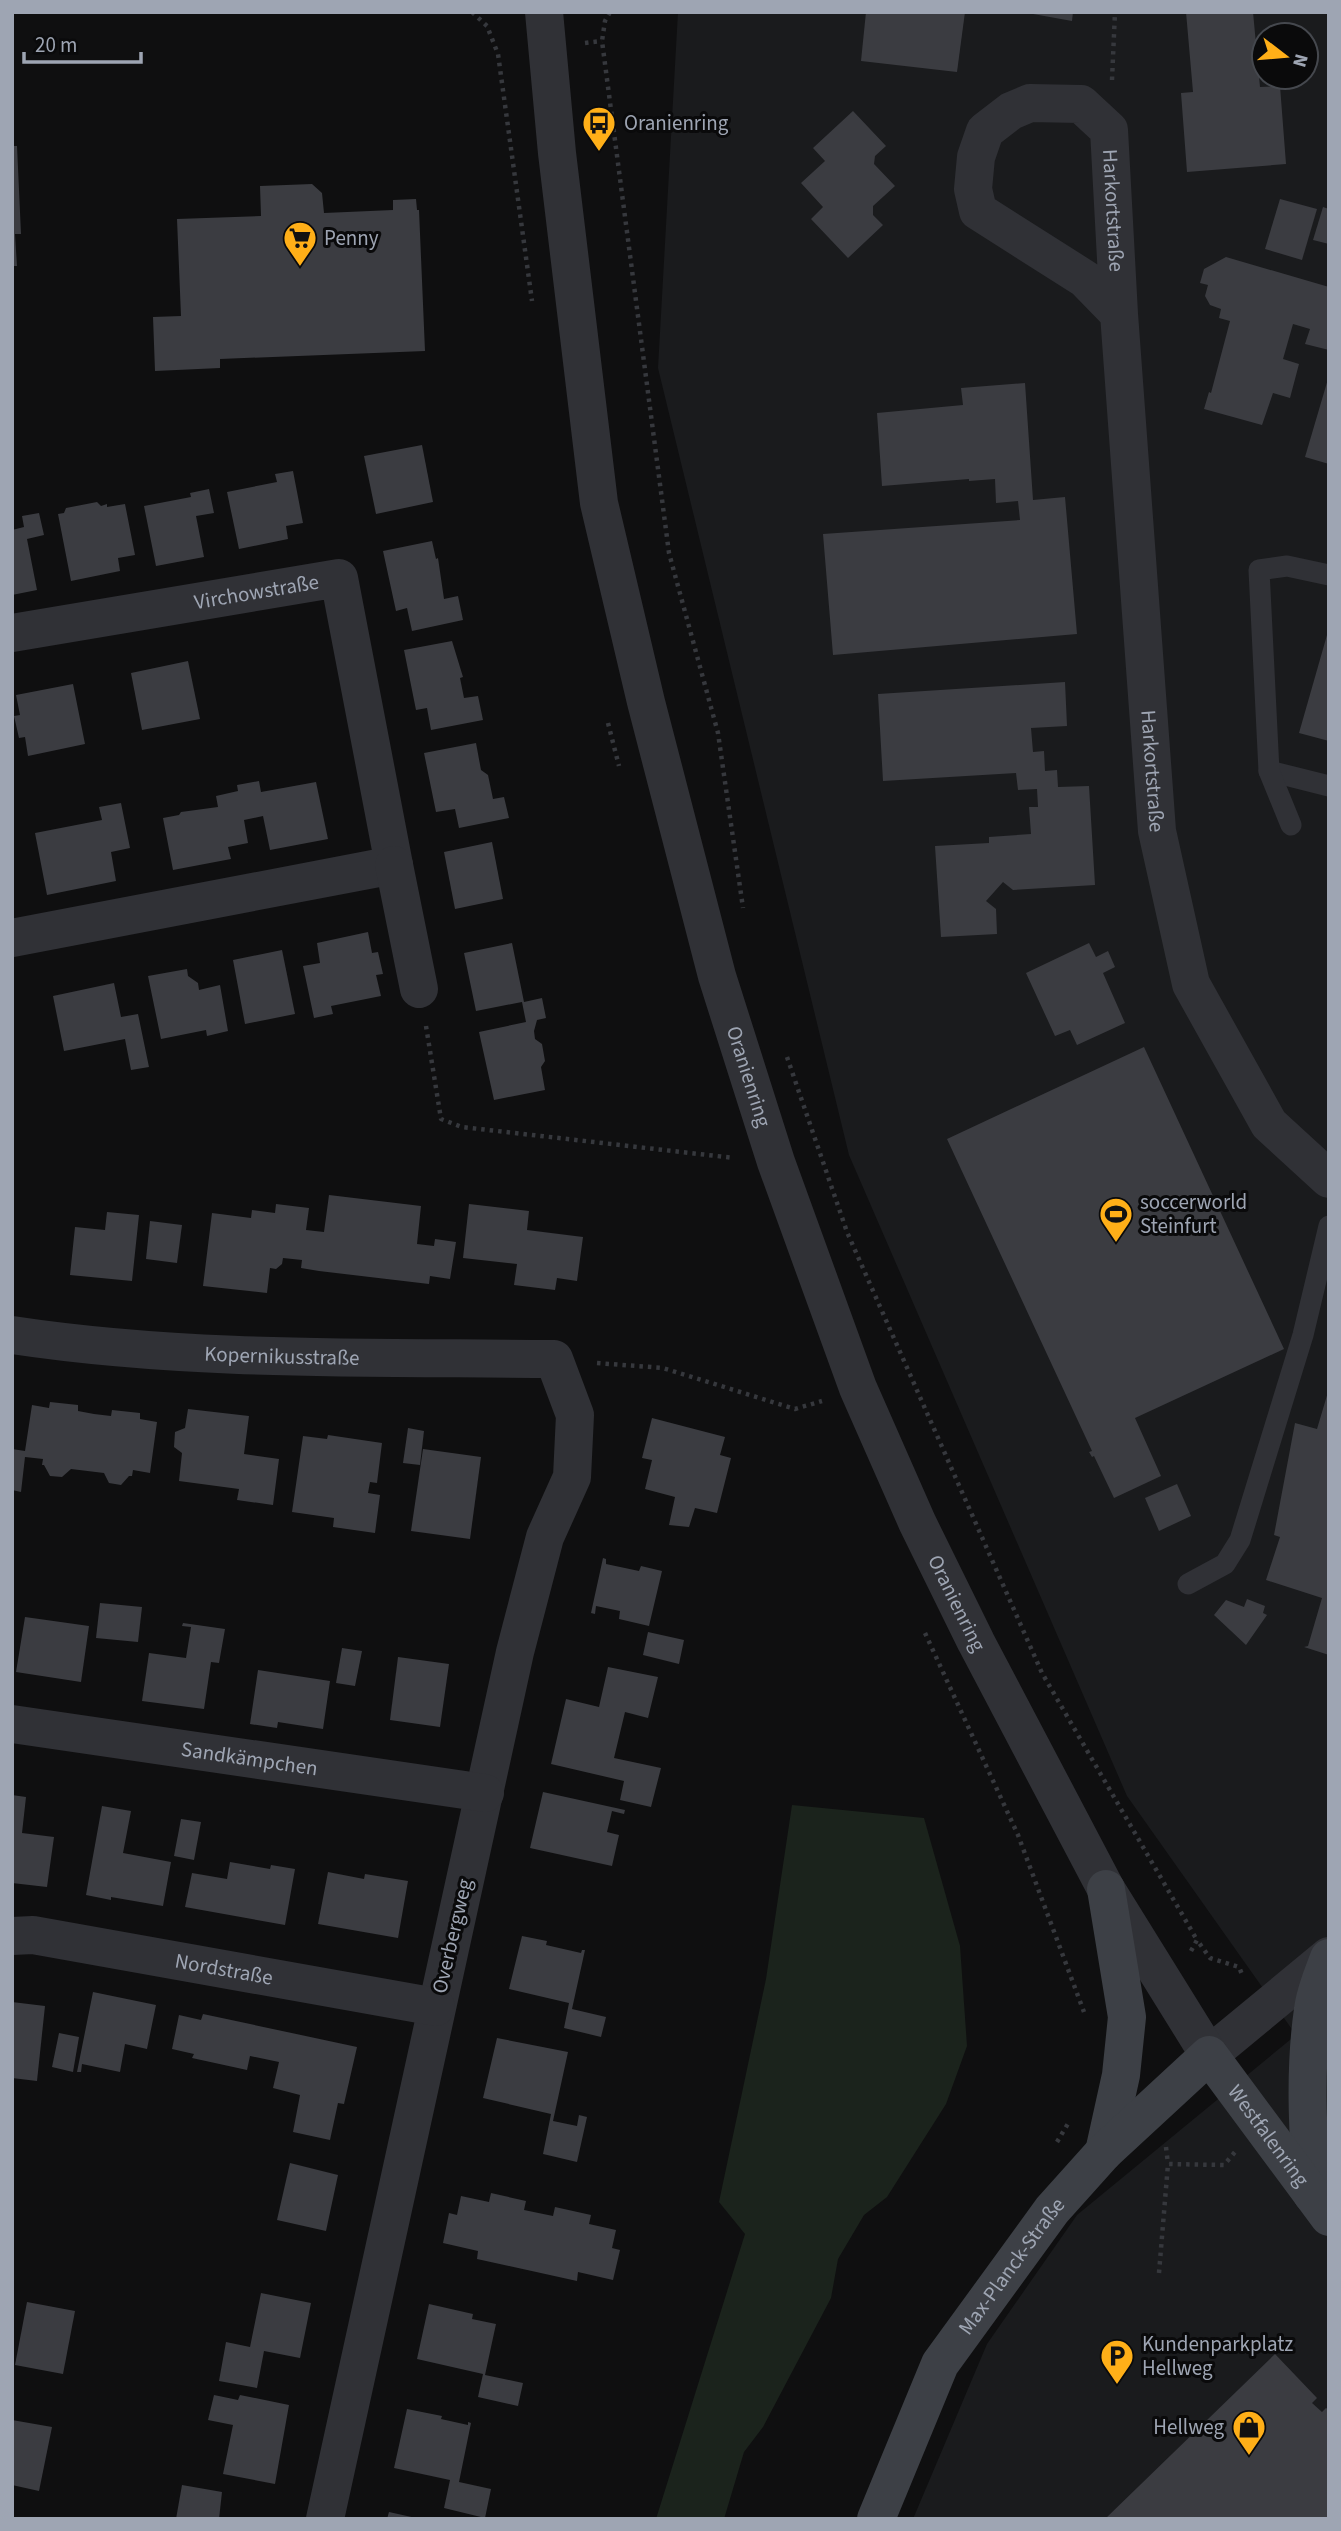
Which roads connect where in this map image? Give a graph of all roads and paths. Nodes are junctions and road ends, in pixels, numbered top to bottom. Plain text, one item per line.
1 (544, 12) edge
2 (610, 12) edge
3 (1115, 12) edge
4 (1110, 130) junction
5 (1119, 314) junction
6 (1329, 575) edge
7 (12, 633) edge
8 (1269, 771) junction
9 (1329, 786) edge
10 (1291, 825) dead end
11 (394, 865) junction
12 (744, 916) dead end
13 (12, 938) edge
14 (419, 989) joint
15 (784, 1048) dead end
16 (739, 1158) dead end
17 (1329, 1178) edge
18 (1329, 1226) edge
19 (12, 1335) edge
20 (554, 1360) junction
21 (858, 1388) junction
22 (820, 1394) dead end
23 (821, 1401) junction
24 (826, 1414) dead end
25 (1188, 1584) dead end
26 (920, 1623) dead end
27 (12, 1724) edge
28 (485, 1793) junction
29 (1106, 1889) junction
30 (12, 1936) edge
31 (1197, 1940) dead end
32 (1329, 1957) edge
33 (436, 2007) junction
34 (1084, 2020) dead end
35 (1209, 2056) junction
36 (1076, 2111) dead end
37 (1055, 2144) dead end
38 (1104, 2152) junction
39 (1321, 2206) edge
40 (325, 2519) edge
41 (876, 2519) edge

1 - 21 street, Oranienring
2 - 12 path
3 - 4 path
4 - 5 street, Harkortstraße
4 - 5 street, Harkortstraße
5 - 17 street, Harkortstraße
6 - 8 lane
7 - 11 street, Virchowstraße
8 - 9 lane
8 - 10 lane
11 - 13 street
11 - 14 street, Virchowstraße
14 - 16 path
15 - 31 path
18 - 25 lane
19 - 20 street, Kopernikusstraße
20 - 23 path
20 - 28 street, Overbergweg
21 - 23 path
21 - 29 street, Oranienring
22 - 23 path
23 - 24 path
26 - 34 path
27 - 28 street, Sandkämpchen
28 - 33 street, Overbergweg
29 - 35 street, Oranienring
29 - 38 main road
30 - 33 street, Nordstraße
32 - 35 street
32 - 39 main road
33 - 40 street, Overbergweg
35 - 38 main road, Max-Planck-Straße
35 - 39 main road, Westfalenring
36 - 37 path
38 - 41 main road, Max-Planck-Straße

